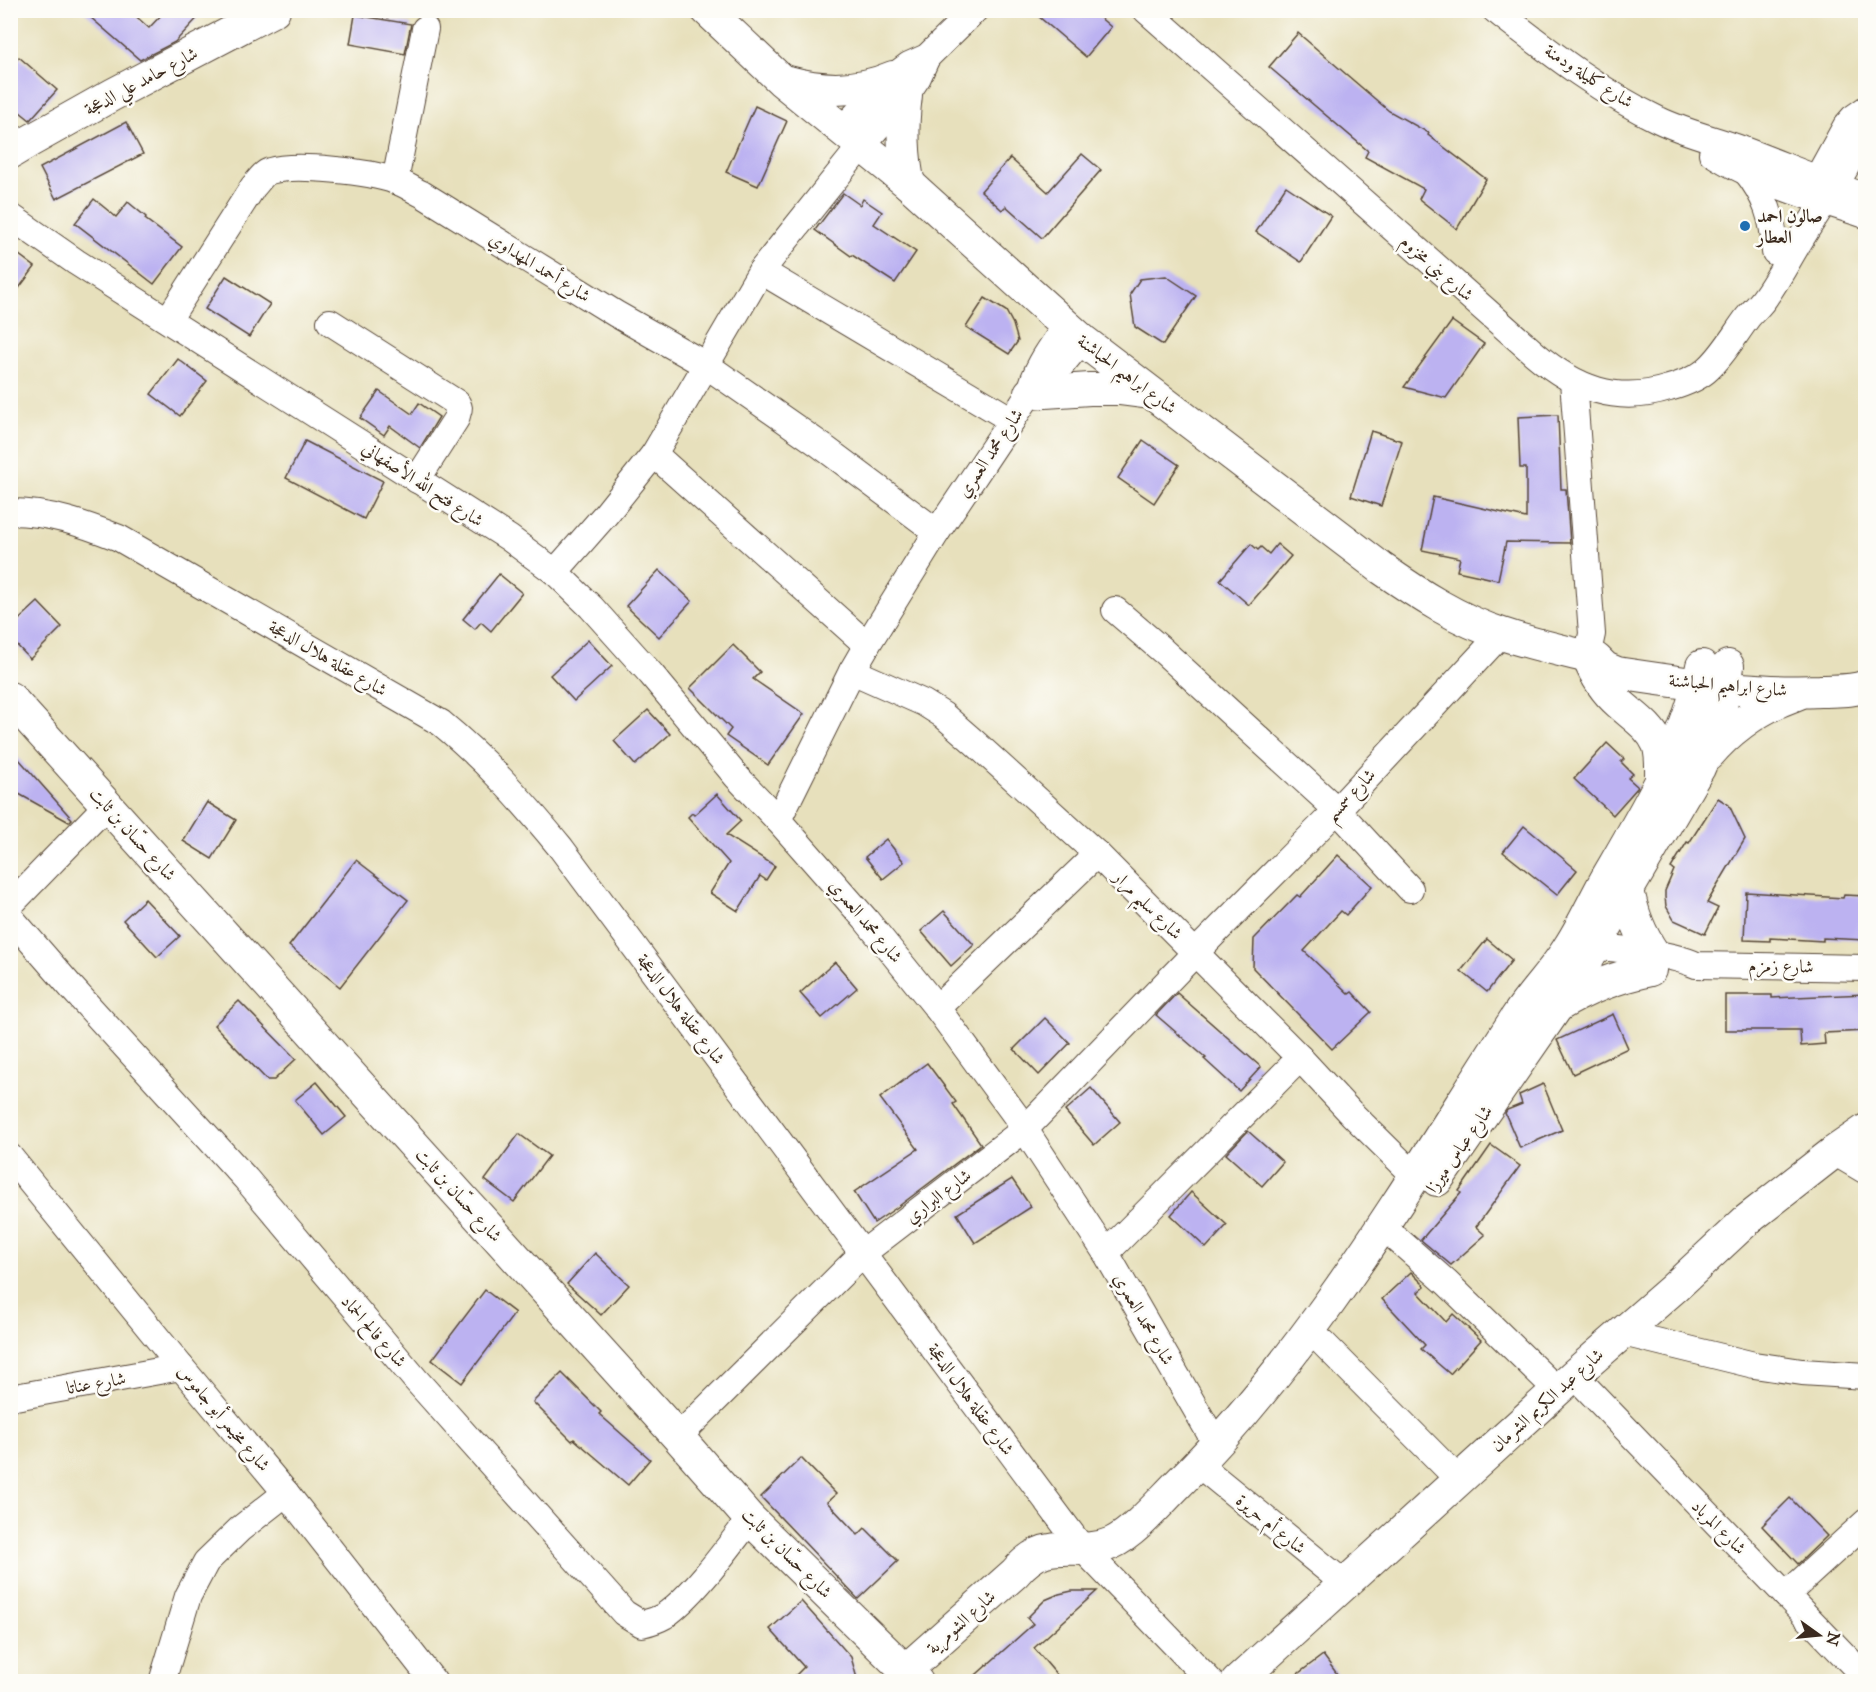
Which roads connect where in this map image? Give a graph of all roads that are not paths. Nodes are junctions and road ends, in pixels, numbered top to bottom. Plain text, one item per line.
1 (274, 10) edge
2 (707, 10) edge
3 (975, 10) edge
4 (1146, 10) edge
5 (1495, 10) edge
6 (425, 29) dead end
7 (782, 80) junction
8 (899, 86) junction
9 (1866, 109) edge
10 (1688, 133) junction
11 (852, 137) junction
12 (1861, 137) edge
13 (10, 153) edge
14 (1744, 170) junction
15 (1866, 172) edge
16 (395, 181) junction
17 (909, 184) junction
18 (1820, 191) junction
19 (1866, 197) edge
20 (1866, 215) edge
21 (10, 216) edge
22 (1775, 252) junction
23 (761, 271) junction
24 (1749, 315) junction
25 (168, 320) junction
26 (330, 322) dead end
27 (1074, 333) junction
28 (706, 365) junction
29 (1573, 381) junction
30 (1030, 393) junction
31 (1150, 393) junction
32 (1012, 420) junction
33 (654, 454) junction
34 (417, 480) junction
35 (10, 512) edge
36 (937, 532) junction
37 (555, 572) junction
38 (1115, 610) dead end
39 (1501, 634) junction
40 (867, 645) junction
41 (1592, 658) junction
42 (852, 671) junction
43 (1713, 676) junction
44 (1866, 684) edge
45 (1804, 692) junction
46 (10, 698) edge
47 (1699, 768) junction
48 (1661, 781) junction
49 (107, 805) junction
50 (1337, 810) junction
51 (778, 820) junction
52 (1098, 854) junction
53 (1628, 889) junction
54 (1410, 890) dead end
55 (10, 905) edge
56 (10, 917) edge
57 (1580, 950) junction
58 (1195, 952) junction
59 (1652, 962) junction
60 (1866, 968) edge
61 (1557, 1007) junction
62 (937, 1008) junction
63 (1300, 1058) junction
64 (1025, 1129) junction
65 (1866, 1130) edge
66 (1834, 1152) junction
67 (10, 1157) edge
68 (1866, 1172) edge
69 (1414, 1176) junction
70 (1397, 1239) junction
71 (863, 1253) junction
72 (1106, 1254) junction
73 (1623, 1333) junction
74 (1315, 1337) junction
75 (181, 1367) junction
76 (1866, 1376) edge
77 (1566, 1383) junction
78 (10, 1398) edge
79 (678, 1437) junction
80 (1209, 1462) junction
81 (1459, 1480) junction
82 (286, 1492) junction
83 (750, 1519) junction
84 (1866, 1522) edge
85 (1091, 1556) junction
86 (1345, 1584) junction
87 (1786, 1595) junction
88 (906, 1678) edge
89 (1865, 1680) edge
90 (162, 1682) edge
91 (434, 1682) edge
92 (1211, 1682) edge
93 (1237, 1682) edge

1 - 13 street, شارع حامد علي الدعجة
2 - 7 street, شارع ابراهيم الحباشنة
3 - 8 street
4 - 29 street, شارع بني مخزوم
5 - 10 street, شارع كليلة ودمنة
6 - 16 street
7 - 8 street
7 - 11 street, شارع ابراهيم الحباشنة
8 - 11 street
8 - 17 street
9 - 18 street, شارع بني مخزوم
10 - 14 street, شارع كليلة ودمنة
10 - 18 street, شارع كليلة ودمنة
11 - 17 street, شارع ابراهيم الحباشنة
11 - 23 street
12 - 15 street
12 - 18 street, شارع بني مخزوم
14 - 18 street, شارع كليلة ودمنة
14 - 22 street
16 - 25 street, شارع أحمد المهداوي
16 - 28 street, شارع أحمد المهداوي
17 - 27 street, شارع ابراهيم الحباشنة
18 - 19 street
18 - 20 street
18 - 22 street, شارع بني مخزوم
18 - 24 street, شارع بني مخزوم
21 - 25 street, شارع فتح الله الأصفهاني
22 - 24 street, شارع بني مخزوم
23 - 28 street
23 - 32 street
24 - 29 street, شارع بني مخزوم
25 - 34 street, شارع فتح الله الأصفهاني
26 - 34 street
27 - 30 street, شارع محمد العمري
27 - 31 street, شارع ابراهيم الحباشنة
28 - 33 street
28 - 36 street, شارع أحمد المهداوي
29 - 41 street
30 - 31 street
30 - 32 street, شارع محمد العمري
31 - 39 street, شارع ابراهيم الحباشنة
32 - 36 street, شارع محمد العمري
33 - 37 street
33 - 40 street
34 - 37 street, شارع فتح الله الأصفهاني
35 - 71 street, شارع عقلة هلال الدعجة
36 - 40 street, شارع محمد العمري
37 - 51 street, شارع فتح الله الأصفهاني
38 - 50 street
39 - 41 street, شارع ابراهيم الحباشنة
39 - 50 street, شارع سمسم
40 - 42 street, شارع محمد العمري
41 - 43 street, شارع ابراهيم الحباشنة
41 - 48 street
42 - 51 street, شارع محمد العمري
42 - 52 street, شارع سليم مرار
43 - 44 street, شارع ابراهيم الحباشنة
43 - 45 street, شارع ابراهيم الحباشنة
43 - 47 street, شارع عباس ميرزا
43 - 48 street, شارع عباس ميرزا
44 - 45 street, شارع ابراهيم الحباشنة
45 - 47 street
46 - 49 street, شارع حسّان بن ثابت
47 - 53 street, شارع عباس ميرزا
48 - 57 street, شارع عباس ميرزا
49 - 55 street
49 - 79 street, شارع حسّان بن ثابت
50 - 54 street
50 - 58 street, شارع سمسم
51 - 62 street, شارع محمد العمري
52 - 58 street, شارع سليم مرار
52 - 62 street
53 - 57 street, شارع عباس ميرزا
53 - 59 street
56 - 83 street, شارع فالح الحماد
57 - 59 street, شارع زمزم
57 - 61 street, شارع عباس ميرزا
57 - 69 street, شارع عباس ميرزا
58 - 63 street, شارع سليم مرار
58 - 64 street, شارع البراري
59 - 60 street, شارع زمزم
59 - 61 street
61 - 70 street, شارع عباس ميرزا
62 - 64 street, شارع محمد العمري
63 - 69 street, شارع سليم مرار
63 - 72 street
64 - 71 street, شارع البراري
64 - 72 street, شارع محمد العمري
65 - 66 street, شارع عبد الكريم الشرمان
66 - 68 street
66 - 73 street, شارع عبد الكريم الشرمان
67 - 75 street, شارع مخيمر أبو جاموس
69 - 74 street, شارع عباس ميرزا
70 - 74 street, شارع عباس ميرزا
70 - 77 street, شارع المرباد
71 - 79 street, شارع البراري
71 - 85 street, شارع عقلة هلال الدعجة
72 - 80 street, شارع محمد العمري
73 - 76 street
73 - 77 street, شارع عبد الكريم الشرمان
74 - 80 street, شارع عباس ميرزا
74 - 81 street
75 - 78 street, شارع عناتا
75 - 82 street, شارع مخيمر أبو جاموس
77 - 81 street, شارع عبد الكريم الشرمان
77 - 87 street, شارع المرباد
79 - 83 street, شارع حسّان بن ثابت
80 - 85 street, شارع عباس ميرزا
80 - 86 street, شارع أم حريرة
81 - 86 street, شارع عبد الكريم الشرمان
82 - 90 street
82 - 91 street, شارع مخيمر أبو جاموس
83 - 88 street, شارع حسّان بن ثابت
84 - 87 street
85 - 88 street, شارع الشومرية
85 - 92 street, شارع عقلة هلال الدعجة
86 - 93 street, شارع عبد الكريم الشرمان
87 - 89 street, شارع المرباد

